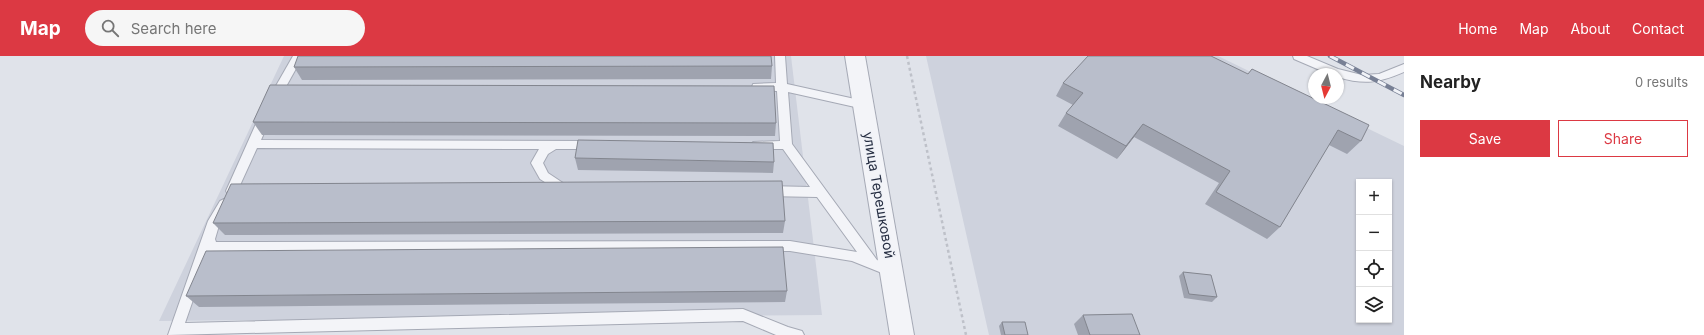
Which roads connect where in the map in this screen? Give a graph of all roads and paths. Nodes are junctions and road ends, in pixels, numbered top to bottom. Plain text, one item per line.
1 (298, 56) edge
2 (780, 56) edge
3 (856, 56) edge
4 (907, 56) edge
5 (1298, 56) edge
6 (1404, 68) edge
7 (742, 87) edge
8 (782, 87) junction
9 (279, 88) junction
10 (292, 89) edge
11 (864, 106) junction
12 (253, 144) junction
13 (554, 145) junction
14 (602, 145) edge
15 (746, 145) edge
16 (786, 145) junction
17 (245, 187) edge
18 (538, 188) edge
19 (232, 191) junction
20 (758, 191) edge
21 (820, 192) junction
22 (208, 240) junction
23 (872, 263) junction
24 (892, 271) junction
25 (175, 332) edge
26 (797, 335) edge
27 (902, 335) edge
28 (966, 335) edge

1 - 9 lane
2 - 8 lane
3 - 11 street, улица Терешковой
4 - 28 path
5 - 6 lane
7 - 8 lane
8 - 11 lane
8 - 16 lane
9 - 10 lane
9 - 12 lane
11 - 24 street, улица Терешковой
12 - 13 lane
12 - 19 lane
13 - 14 lane
13 - 18 lane
15 - 16 lane
16 - 21 lane
17 - 19 lane
19 - 22 lane
20 - 21 lane
21 - 23 lane
22 - 23 lane
22 - 25 lane
23 - 24 lane
24 - 27 street, улица Терешковой
25 - 26 lane

